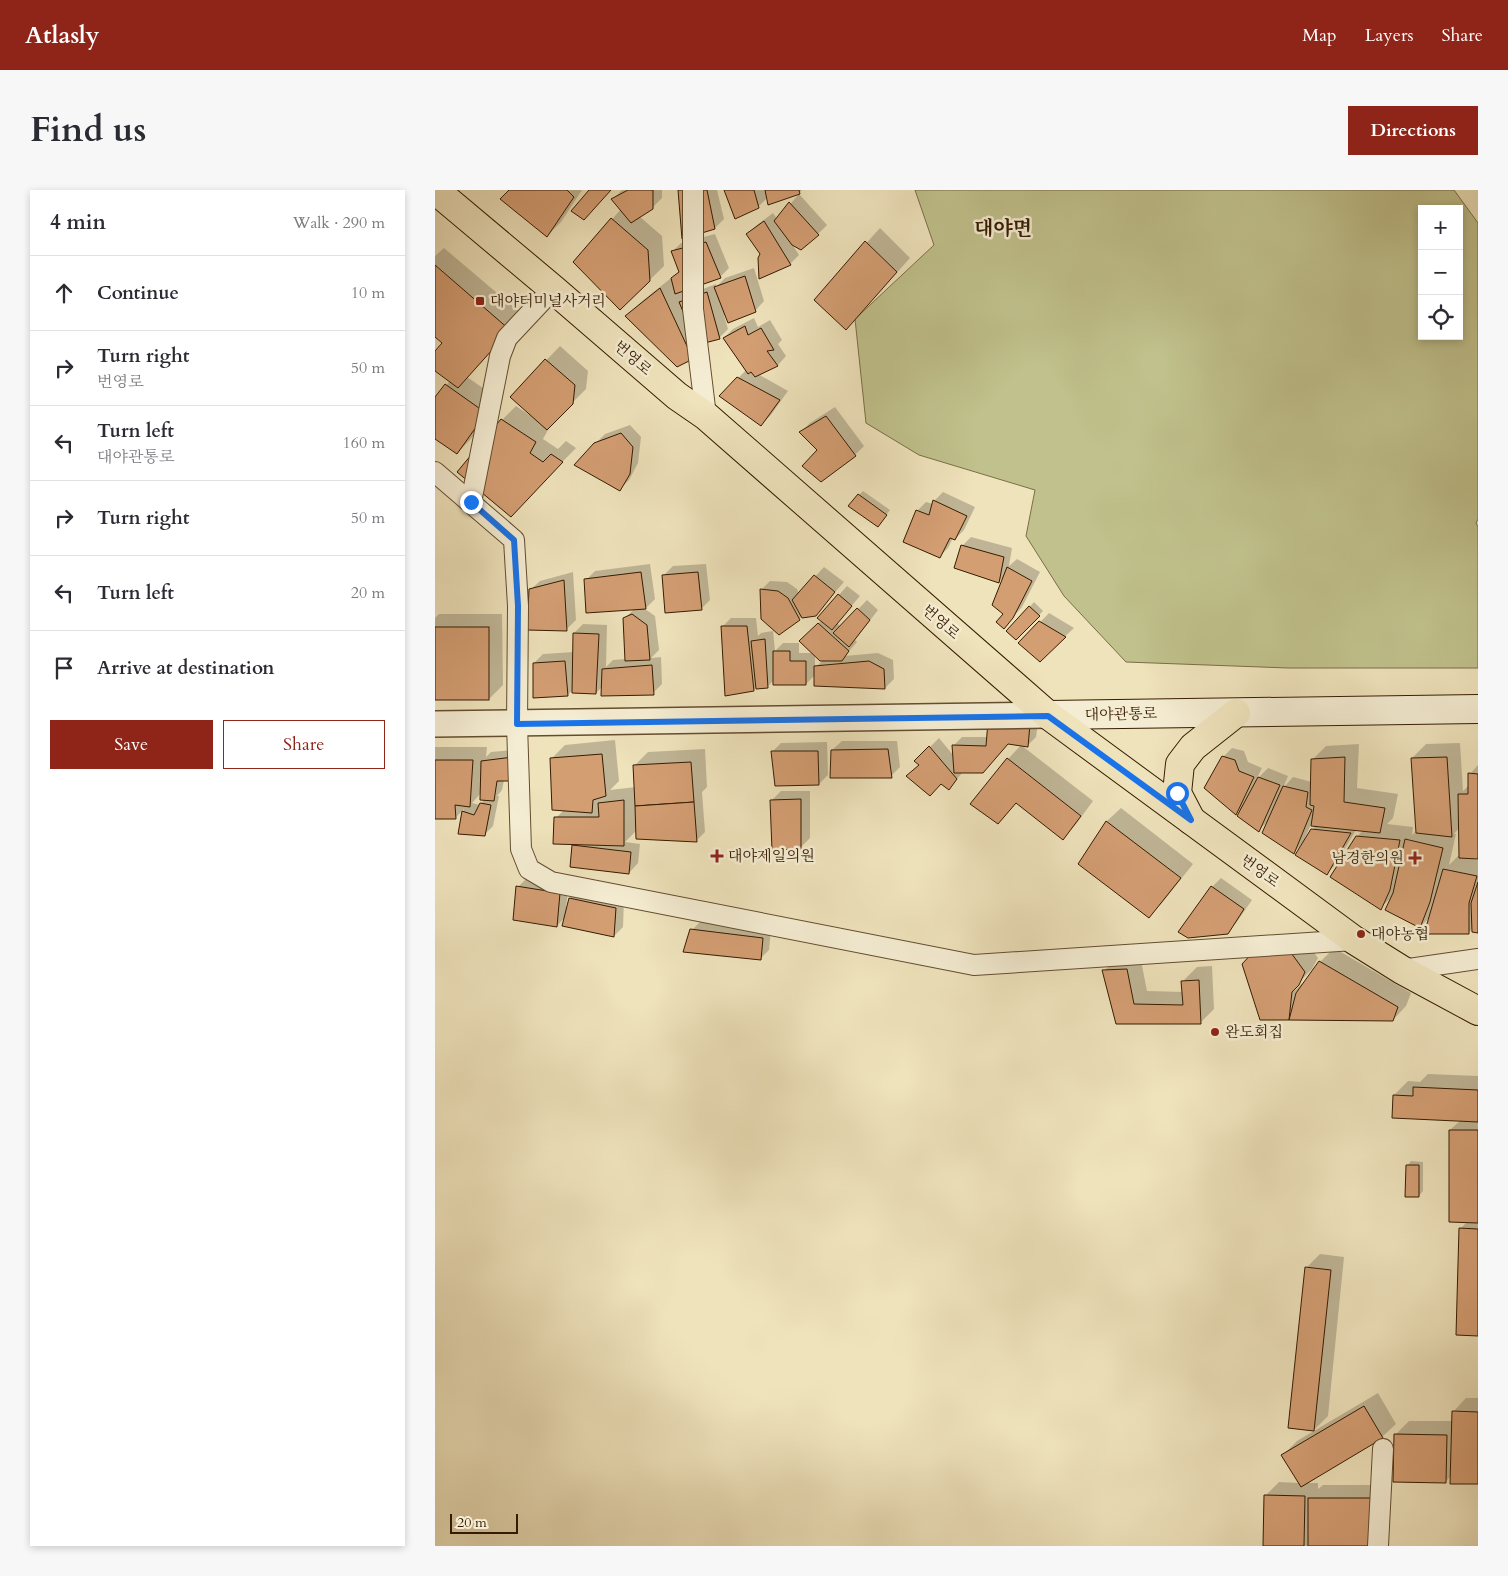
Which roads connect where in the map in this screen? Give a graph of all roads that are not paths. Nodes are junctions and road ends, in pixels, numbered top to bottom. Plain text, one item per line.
1 (435, 190) edge
2 (693, 190) edge
3 (553, 289) junction
4 (706, 416) junction
5 (435, 472) edge
6 (471, 502) junction
7 (1478, 710) edge
8 (1236, 713) junction
9 (1048, 716) junction
10 (435, 724) edge
11 (517, 724) junction
12 (1191, 820) junction
13 (1354, 940) junction
14 (1478, 959) edge
15 (1402, 970) junction
16 (1478, 1011) edge
17 (1383, 1449) dead end
18 (1378, 1546) edge

1 - 3 main road, 번영로
2 - 4 street
3 - 4 main road, 번영로
3 - 6 street
4 - 9 main road, 번영로
5 - 6 street
6 - 11 street
7 - 8 main road, 대야관통로
8 - 9 main road, 대야관통로
8 - 12 main road
9 - 11 street, 대야관통로
9 - 12 main road, 번영로
10 - 11 street, 대야관통로
11 - 13 street
12 - 13 main road, 번영로
13 - 15 main road, 번영로
14 - 15 street
15 - 16 main road, 번영로
17 - 18 street

